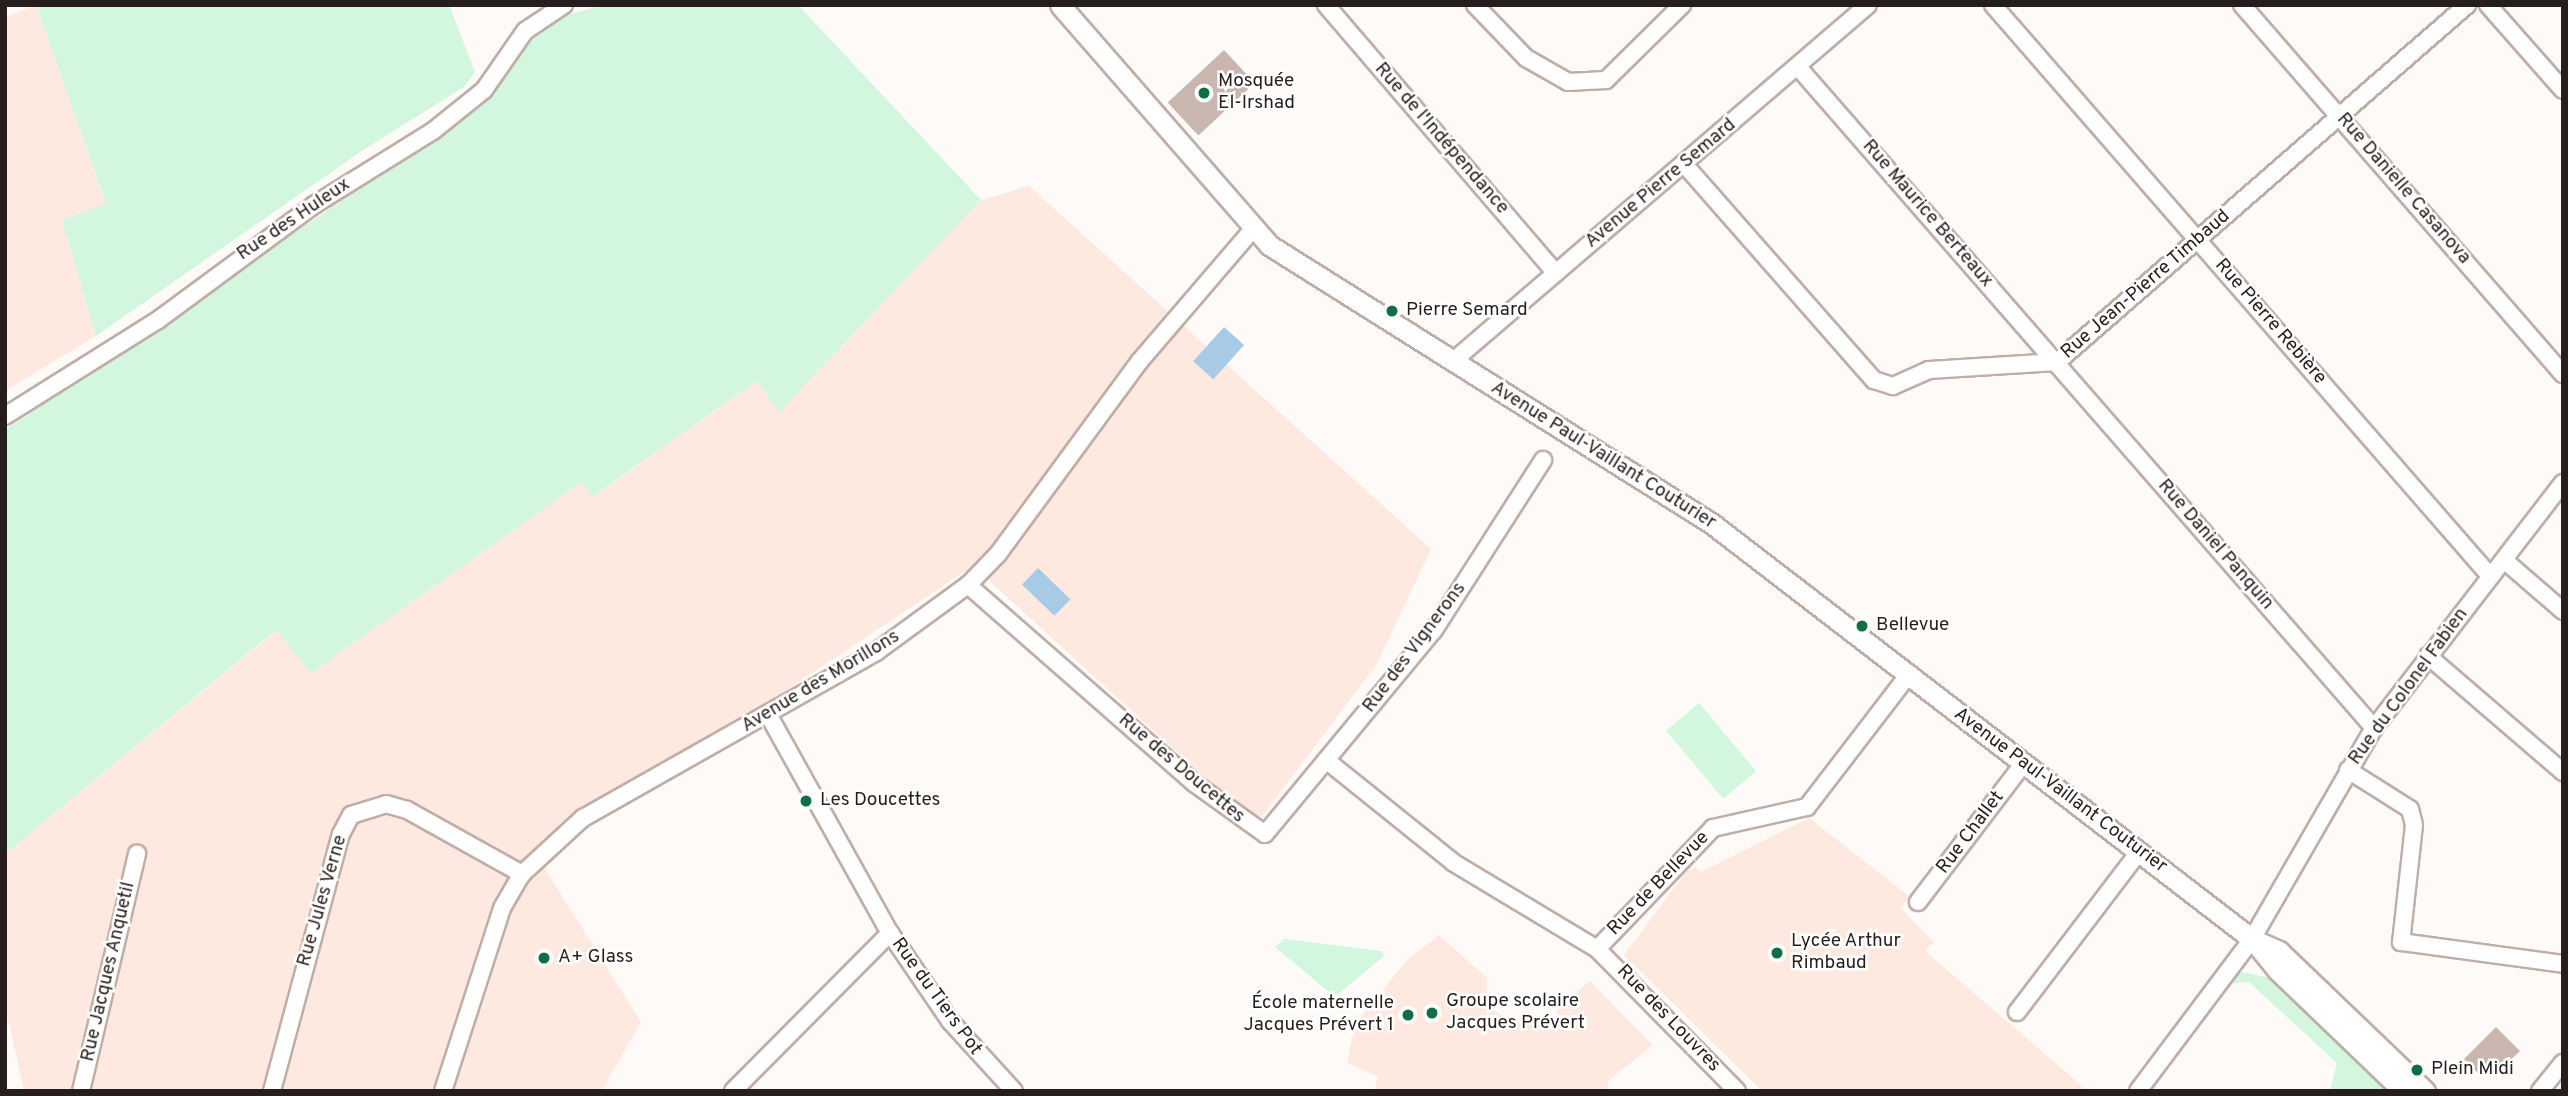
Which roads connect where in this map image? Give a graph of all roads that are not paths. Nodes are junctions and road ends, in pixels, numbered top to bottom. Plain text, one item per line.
1 (564, 5) edge
2 (1060, 5) edge
3 (1326, 5) edge
4 (1475, 5) edge
5 (1682, 5) edge
6 (1868, 5) edge
7 (1993, 5) edge
8 (2242, 5) edge
9 (2467, 5) edge
10 (2488, 5) edge
11 (1798, 66) junction
12 (2563, 90) edge
13 (2342, 118) junction
14 (1684, 164) junction
15 (1252, 230) junction
16 (2198, 240) junction
17 (1556, 273) junction
18 (1452, 362) junction
19 (2057, 362) junction
20 (2563, 374) edge
21 (5, 416) edge
22 (1543, 460) dead end
23 (2563, 483) edge
24 (2504, 560) junction
25 (2491, 577) junction
26 (968, 585) junction
27 (2563, 611) edge
28 (2428, 656) junction
29 (1909, 674) junction
30 (769, 716) junction
31 (2374, 728) junction
32 (1326, 760) junction
33 (2024, 763) junction
34 (2348, 770) junction
35 (2563, 772) edge
36 (2139, 852) junction
37 (137, 854) dead end
38 (522, 874) junction
39 (1918, 902) dead end
40 (890, 933) junction
41 (2252, 939) junction
42 (1597, 949) junction
43 (2563, 964) edge
44 (2017, 1012) dead end
45 (2563, 1063) edge
46 (81, 1091) edge
47 (272, 1091) edge
48 (443, 1091) edge
49 (733, 1091) edge
50 (1014, 1091) edge
51 (1737, 1091) edge
52 (2138, 1091) edge
53 (2403, 1091) edge
54 (2425, 1091) edge
55 (2540, 1091) edge

1 - 21 street, Rue des Huleux
2 - 15 street, Avenue Paul-Vaillant Couturier
3 - 17 street, Rue de l'Indépendance
4 - 5 street
6 - 11 street, Avenue Pierre Semard
7 - 16 street, Rue Pierre Rebière
8 - 13 street, Rue Danielle Casanova
9 - 13 street, Rue Jean-Pierre Timbaud
10 - 12 street
11 - 14 street, Avenue Pierre Semard
11 - 19 street, Rue Maurice Berteaux
13 - 16 street, Rue Jean-Pierre Timbaud
13 - 20 street, Rue Danielle Casanova
14 - 17 street, Avenue Pierre Semard
14 - 19 street, Rue Jean-Pierre Timbaud
15 - 18 street, Avenue Paul-Vaillant Couturier
15 - 26 street, Avenue des Morillons
16 - 19 street, Rue Jean-Pierre Timbaud
16 - 25 street, Rue Pierre Rebière
17 - 18 street, Avenue Pierre Semard
18 - 29 street, Avenue Paul-Vaillant Couturier
19 - 31 street, Rue Daniel Panquin
22 - 32 street, Rue des Vignerons
23 - 24 street, Rue du Colonel Fabien
24 - 25 street, Rue du Colonel Fabien
24 - 27 street
25 - 28 street, Rue du Colonel Fabien
26 - 30 street, Avenue des Morillons
26 - 32 street, Rue des Doucettes
28 - 31 street, Rue du Colonel Fabien
28 - 35 street
29 - 33 street, Avenue Paul-Vaillant Couturier
29 - 42 street, Rue de Bellevue
30 - 38 street, Avenue des Morillons
30 - 40 street, Rue du Tiers Pot
31 - 34 street, Rue du Colonel Fabien
32 - 42 street
33 - 36 street, Avenue Paul-Vaillant Couturier
33 - 39 street, Rue Challet
34 - 41 street, Rue du Colonel Fabien
34 - 43 street
36 - 41 street, Avenue Paul-Vaillant Couturier
36 - 44 street
37 - 46 street, Rue Jacques Anquetil
38 - 47 street, Rue Jules Verne
38 - 48 street, Avenue des Morillons
40 - 49 street
40 - 50 street, Rue du Tiers Pot
41 - 52 street, Rue du Colonel Fabien
41 - 53 street
41 - 54 street
42 - 51 street, Rue des Louvres
45 - 55 street

